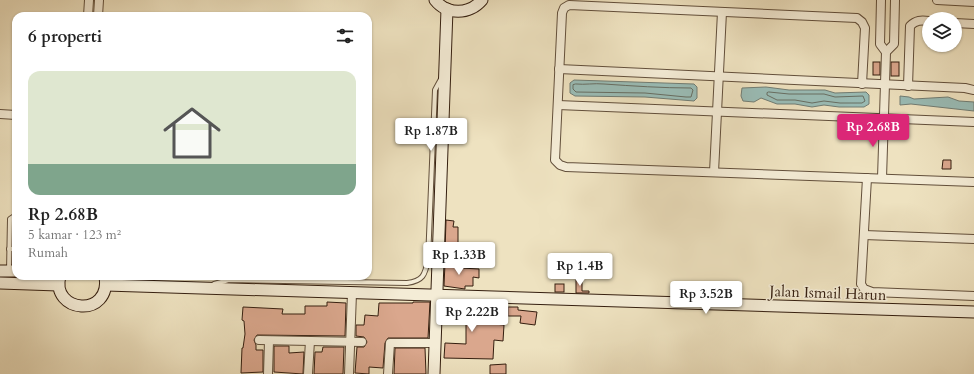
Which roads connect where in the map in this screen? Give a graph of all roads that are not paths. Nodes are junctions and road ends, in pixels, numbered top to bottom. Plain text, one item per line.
1 (88, 0) edge
2 (99, 0) edge
3 (435, 0) edge
4 (482, 0) edge
5 (881, 0) edge
6 (895, 0) edge
7 (937, 0) edge
8 (974, 2) edge
9 (447, 9) junction
10 (88, 12) edge
11 (98, 12) edge
12 (722, 12) junction
13 (922, 20) edge
14 (962, 23) edge
15 (974, 24) edge
16 (886, 52) junction
17 (559, 69) junction
18 (445, 75) junction
19 (719, 77) junction
20 (862, 84) junction
21 (885, 85) junction
22 (908, 86) junction
23 (974, 90) edge
24 (558, 105) junction
25 (717, 111) junction
26 (0, 114) edge
27 (12, 115) edge
28 (884, 118) junction
29 (974, 122) edge
30 (714, 172) junction
31 (866, 178) junction
32 (882, 178) junction
33 (974, 182) edge
34 (12, 218) edge
35 (864, 235) junction
36 (974, 239) edge
37 (9, 249) joint
38 (8, 271) edge
39 (59, 280) edge
40 (106, 280) edge
41 (0, 283) edge
42 (202, 288) junction
43 (352, 293) junction
44 (438, 296) junction
45 (974, 296) edge
46 (974, 312) edge
47 (259, 340) dead end
48 (269, 341) junction
49 (310, 341) junction
50 (351, 342) junction
51 (362, 342) dead end
52 (436, 343) junction
53 (268, 374) edge
54 (308, 374) edge
55 (349, 374) edge
56 (388, 374) edge
57 (434, 374) edge

1 - 10 street
2 - 11 street
3 - 9 street
4 - 9 street
5 - 16 street
6 - 16 street
7 - 8 street
9 - 18 street
12 - 17 street
12 - 19 street
12 - 20 street
13 - 22 street
14 - 15 street
16 - 21 street
17 - 19 street
17 - 24 street
18 - 42 lane
18 - 44 street
19 - 20 street
19 - 25 street
20 - 21 street
21 - 22 street
21 - 28 street
22 - 23 street
24 - 25 street
24 - 30 street
25 - 28 street
25 - 30 street
26 - 27 street
28 - 29 street
28 - 32 street
30 - 31 street
31 - 32 street
31 - 35 street
32 - 33 street
34 - 37 lane
35 - 36 street
35 - 45 street
37 - 38 lane
39 - 40 street
39 - 41 street
40 - 42 street, Jalan Ismail Harun
42 - 43 street, Jalan Ismail Harun
43 - 44 street, Jalan Ismail Harun
43 - 50 street
44 - 46 street, Jalan Ismail Harun
44 - 52 street
47 - 48 street
48 - 49 street
48 - 53 street
49 - 50 street
49 - 54 street
50 - 51 street
50 - 55 street
52 - 56 street
52 - 57 street

